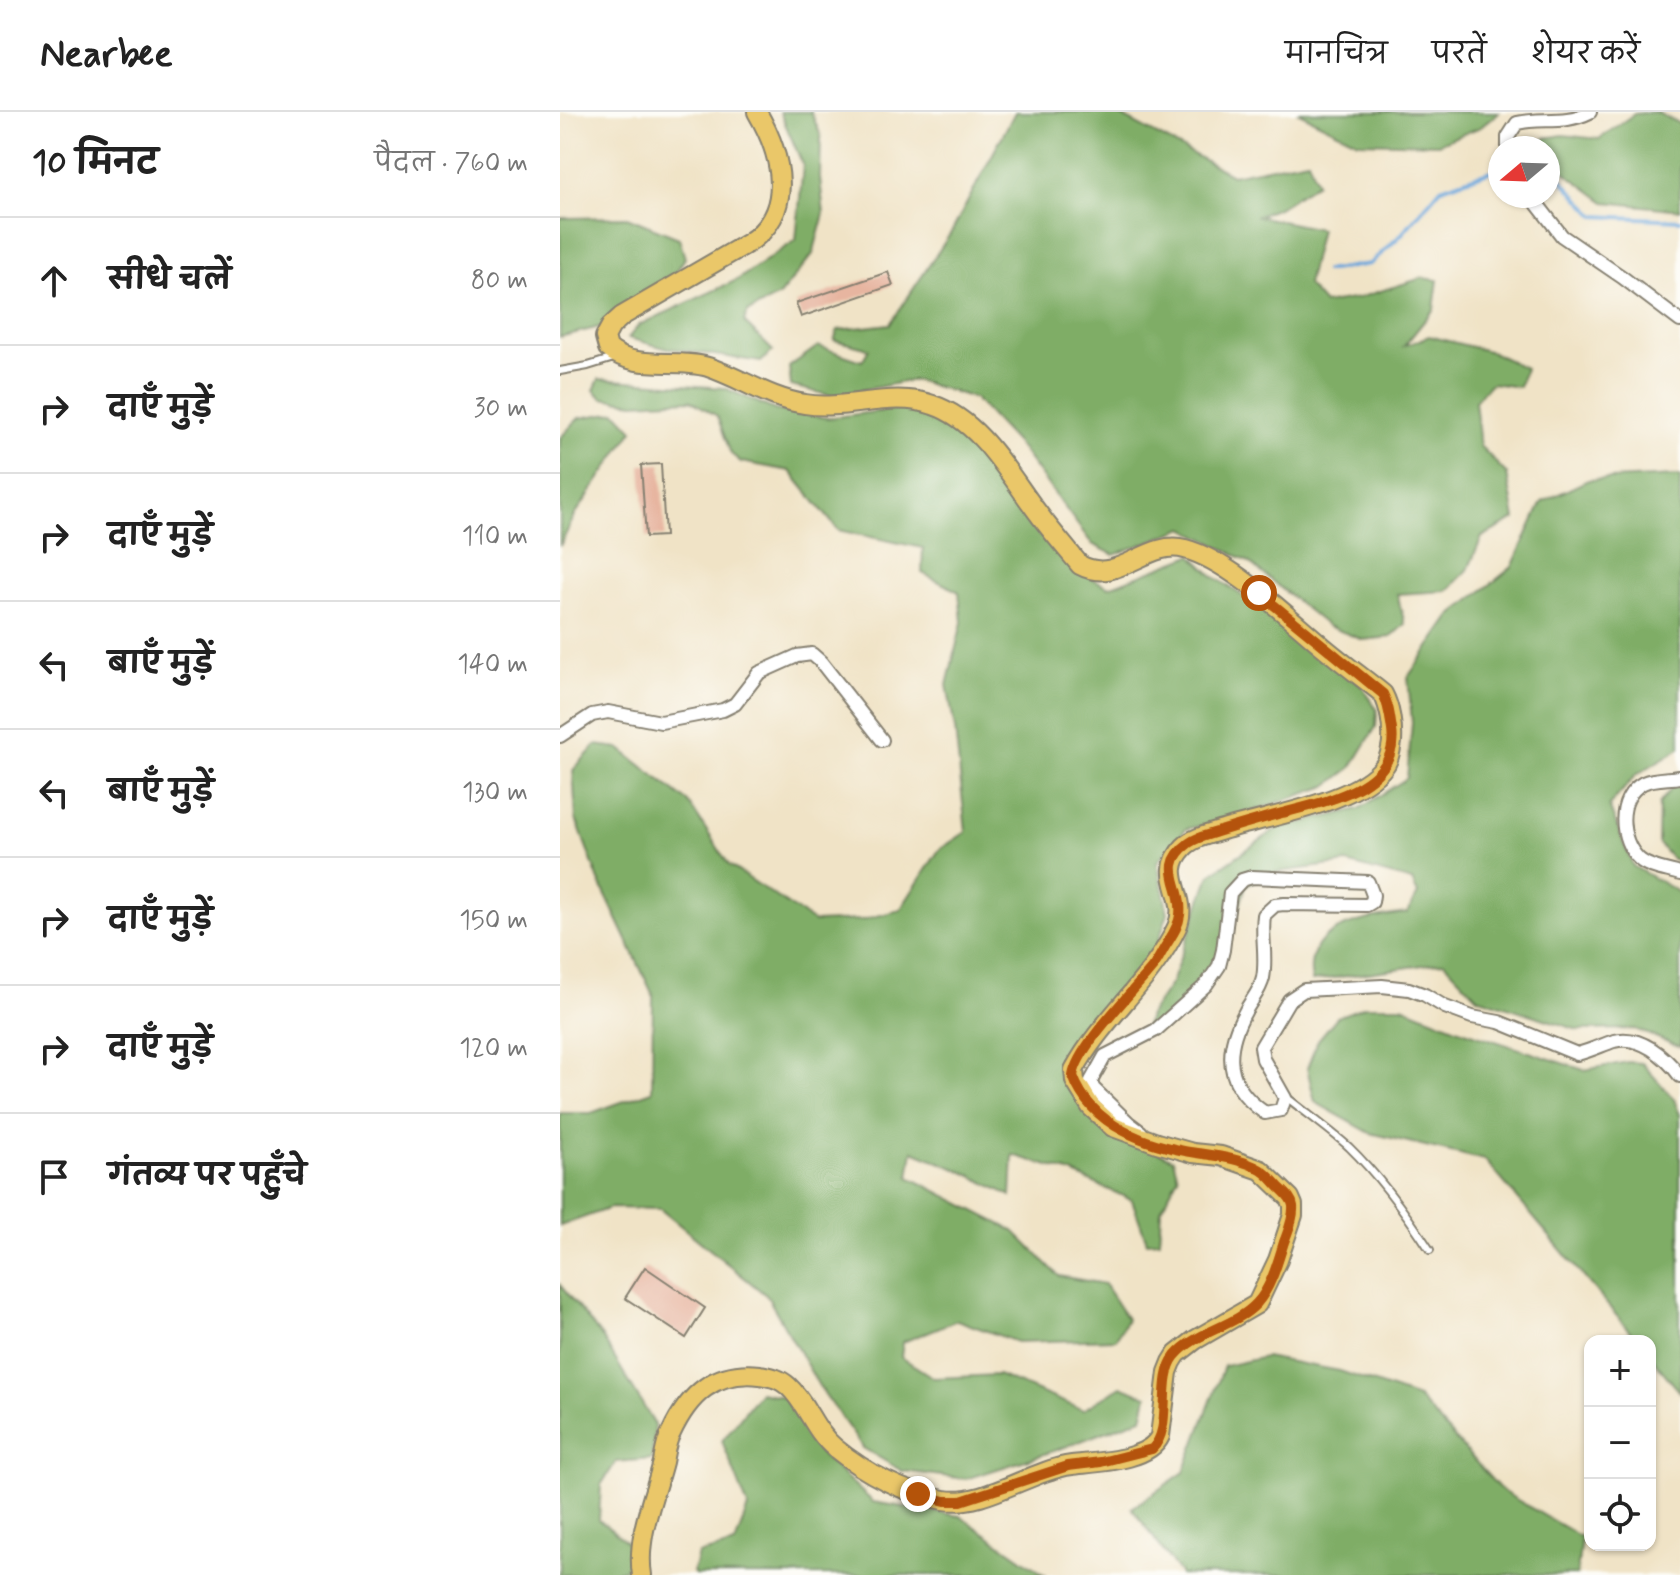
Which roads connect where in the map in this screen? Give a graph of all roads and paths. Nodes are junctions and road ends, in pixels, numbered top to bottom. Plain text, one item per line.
1 (757, 112) edge
2 (1590, 112) edge
3 (1509, 136) edge
4 (1540, 208) edge
5 (1680, 321) edge
6 (618, 357) junction
7 (560, 371) edge
8 (560, 736) edge
9 (882, 740) dead end
10 (1680, 777) edge
11 (1680, 874) edge
12 (1680, 1076) edge
13 (1283, 1094) junction
14 (1157, 1143) junction
15 (1430, 1250) dead end
16 (642, 1575) edge

1 - 6 main road
2 - 3 street
4 - 5 street
6 - 7 lane
6 - 14 main road
8 - 9 street
10 - 11 street
12 - 13 street
13 - 14 street
13 - 15 lane
14 - 16 main road

